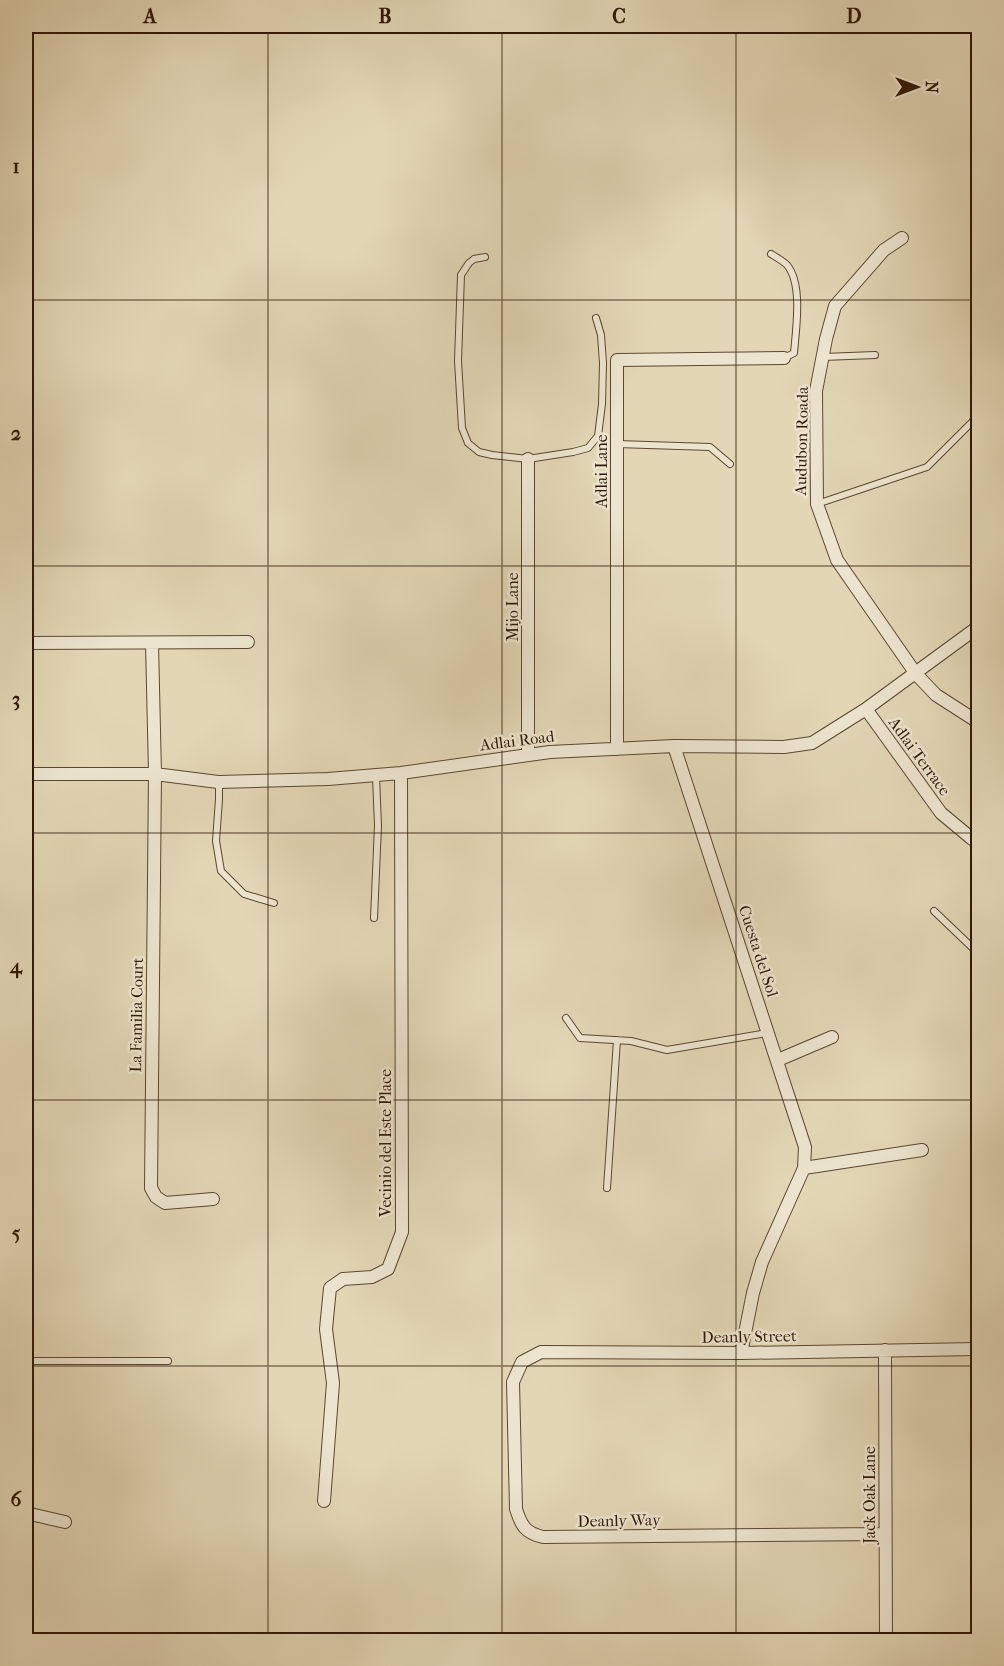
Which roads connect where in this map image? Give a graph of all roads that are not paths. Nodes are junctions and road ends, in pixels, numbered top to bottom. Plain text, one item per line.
1 (902, 238) dead end
2 (771, 254) dead end
3 (485, 256) dead end
4 (596, 318) dead end
5 (875, 355) dead end
6 (823, 357) junction
7 (784, 358) joint
8 (977, 417) dead end
9 (617, 444) junction
10 (528, 459) junction
11 (730, 464) dead end
12 (817, 504) junction
13 (978, 627) edge
14 (248, 642) dead end
15 (26, 643) edge
16 (152, 643) junction
17 (916, 674) junction
18 (866, 709) junction
19 (978, 722) edge
20 (674, 746) junction
21 (617, 749) junction
22 (528, 754) junction
23 (401, 773) junction
24 (26, 774) edge
25 (155, 774) junction
26 (376, 775) junction
27 (219, 782) junction
28 (978, 843) edge
29 (274, 903) dead end
30 (934, 911) dead end
31 (374, 918) dead end
32 (978, 953) edge
33 (566, 1018) dead end
34 (768, 1033) junction
35 (832, 1037) dead end
36 (617, 1040) junction
37 (778, 1060) junction
38 (922, 1150) dead end
39 (804, 1168) junction
40 (607, 1188) dead end
41 (213, 1199) dead end
42 (978, 1349) edge
43 (885, 1350) junction
44 (741, 1353) junction
45 (168, 1360) dead end
46 (26, 1361) edge
47 (522, 1362) joint
48 (324, 1501) dead end
49 (26, 1514) edge
50 (65, 1522) dead end
51 (885, 1534) junction
52 (886, 1641) edge

1 - 6 street, Audubon Roada
2 - 7 lane
3 - 10 lane
4 - 10 lane
5 - 6 lane
6 - 12 street, Audubon Roada
7 - 9 street, Adlai Lane
8 - 12 lane
9 - 11 lane
9 - 21 street, Adlai Lane
10 - 22 street, Mijo Lane
12 - 17 street, Audubon Roada
13 - 17 street, Adlai Road
14 - 16 street
15 - 16 street
16 - 25 street
17 - 18 street, Adlai Road
17 - 19 street, Audubon Roada
18 - 20 street, Adlai Road
18 - 28 street, Adlai Terrace
20 - 21 street, Adlai Road
20 - 34 street, Cuesta del Sol
21 - 22 street, Adlai Road
22 - 23 street, Adlai Road
23 - 26 street, Adlai Road
23 - 48 street, Vecinio del Este Place
24 - 25 street, Adlai Road
25 - 27 street, Adlai Road
25 - 41 street, La Familia Court
26 - 27 street, Adlai Road
26 - 31 lane
27 - 29 lane
30 - 32 lane
33 - 36 lane
34 - 36 lane
34 - 37 street, Cuesta del Sol
35 - 37 street
36 - 40 lane
37 - 39 street, Cuesta del Sol
38 - 39 street
39 - 44 street, Cuesta del Sol
42 - 43 street, Deanly Street
43 - 44 street, Deanly Street
43 - 51 street, Jack Oak Lane
44 - 47 street, Deanly Street
45 - 46 lane
47 - 51 street, Deanly Way
49 - 50 street
51 - 52 street, Jack Oak Lane

